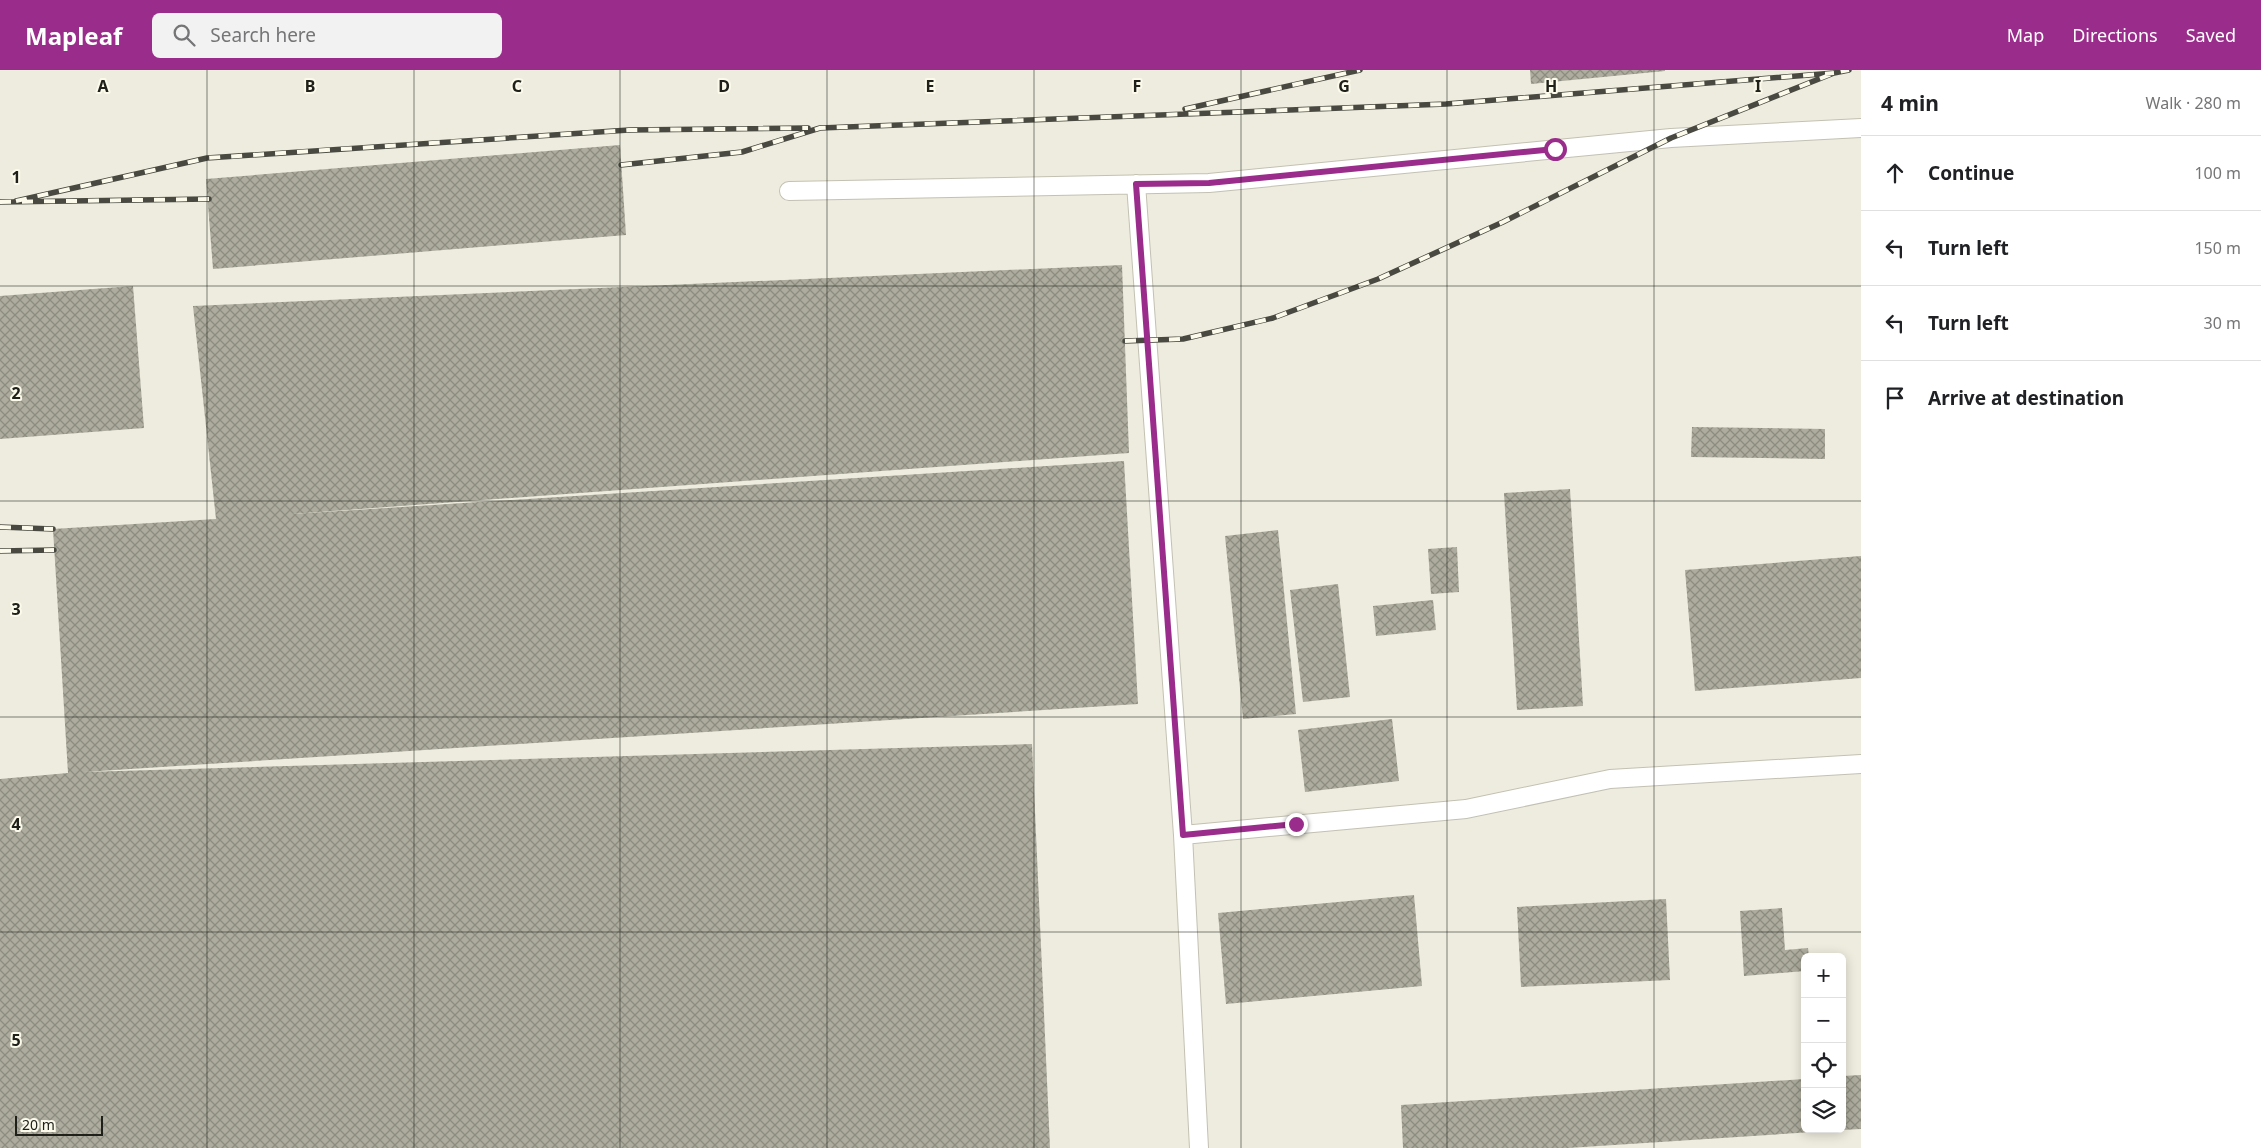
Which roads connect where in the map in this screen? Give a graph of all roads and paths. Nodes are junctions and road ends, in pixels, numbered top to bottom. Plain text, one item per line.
1 (1861, 128) edge
2 (1136, 184) junction
3 (789, 191) dead end
4 (1861, 764) edge
5 (1183, 835) junction
6 (1199, 1148) edge

1 - 2 lane
2 - 3 lane
2 - 5 lane
4 - 5 lane
5 - 6 lane

